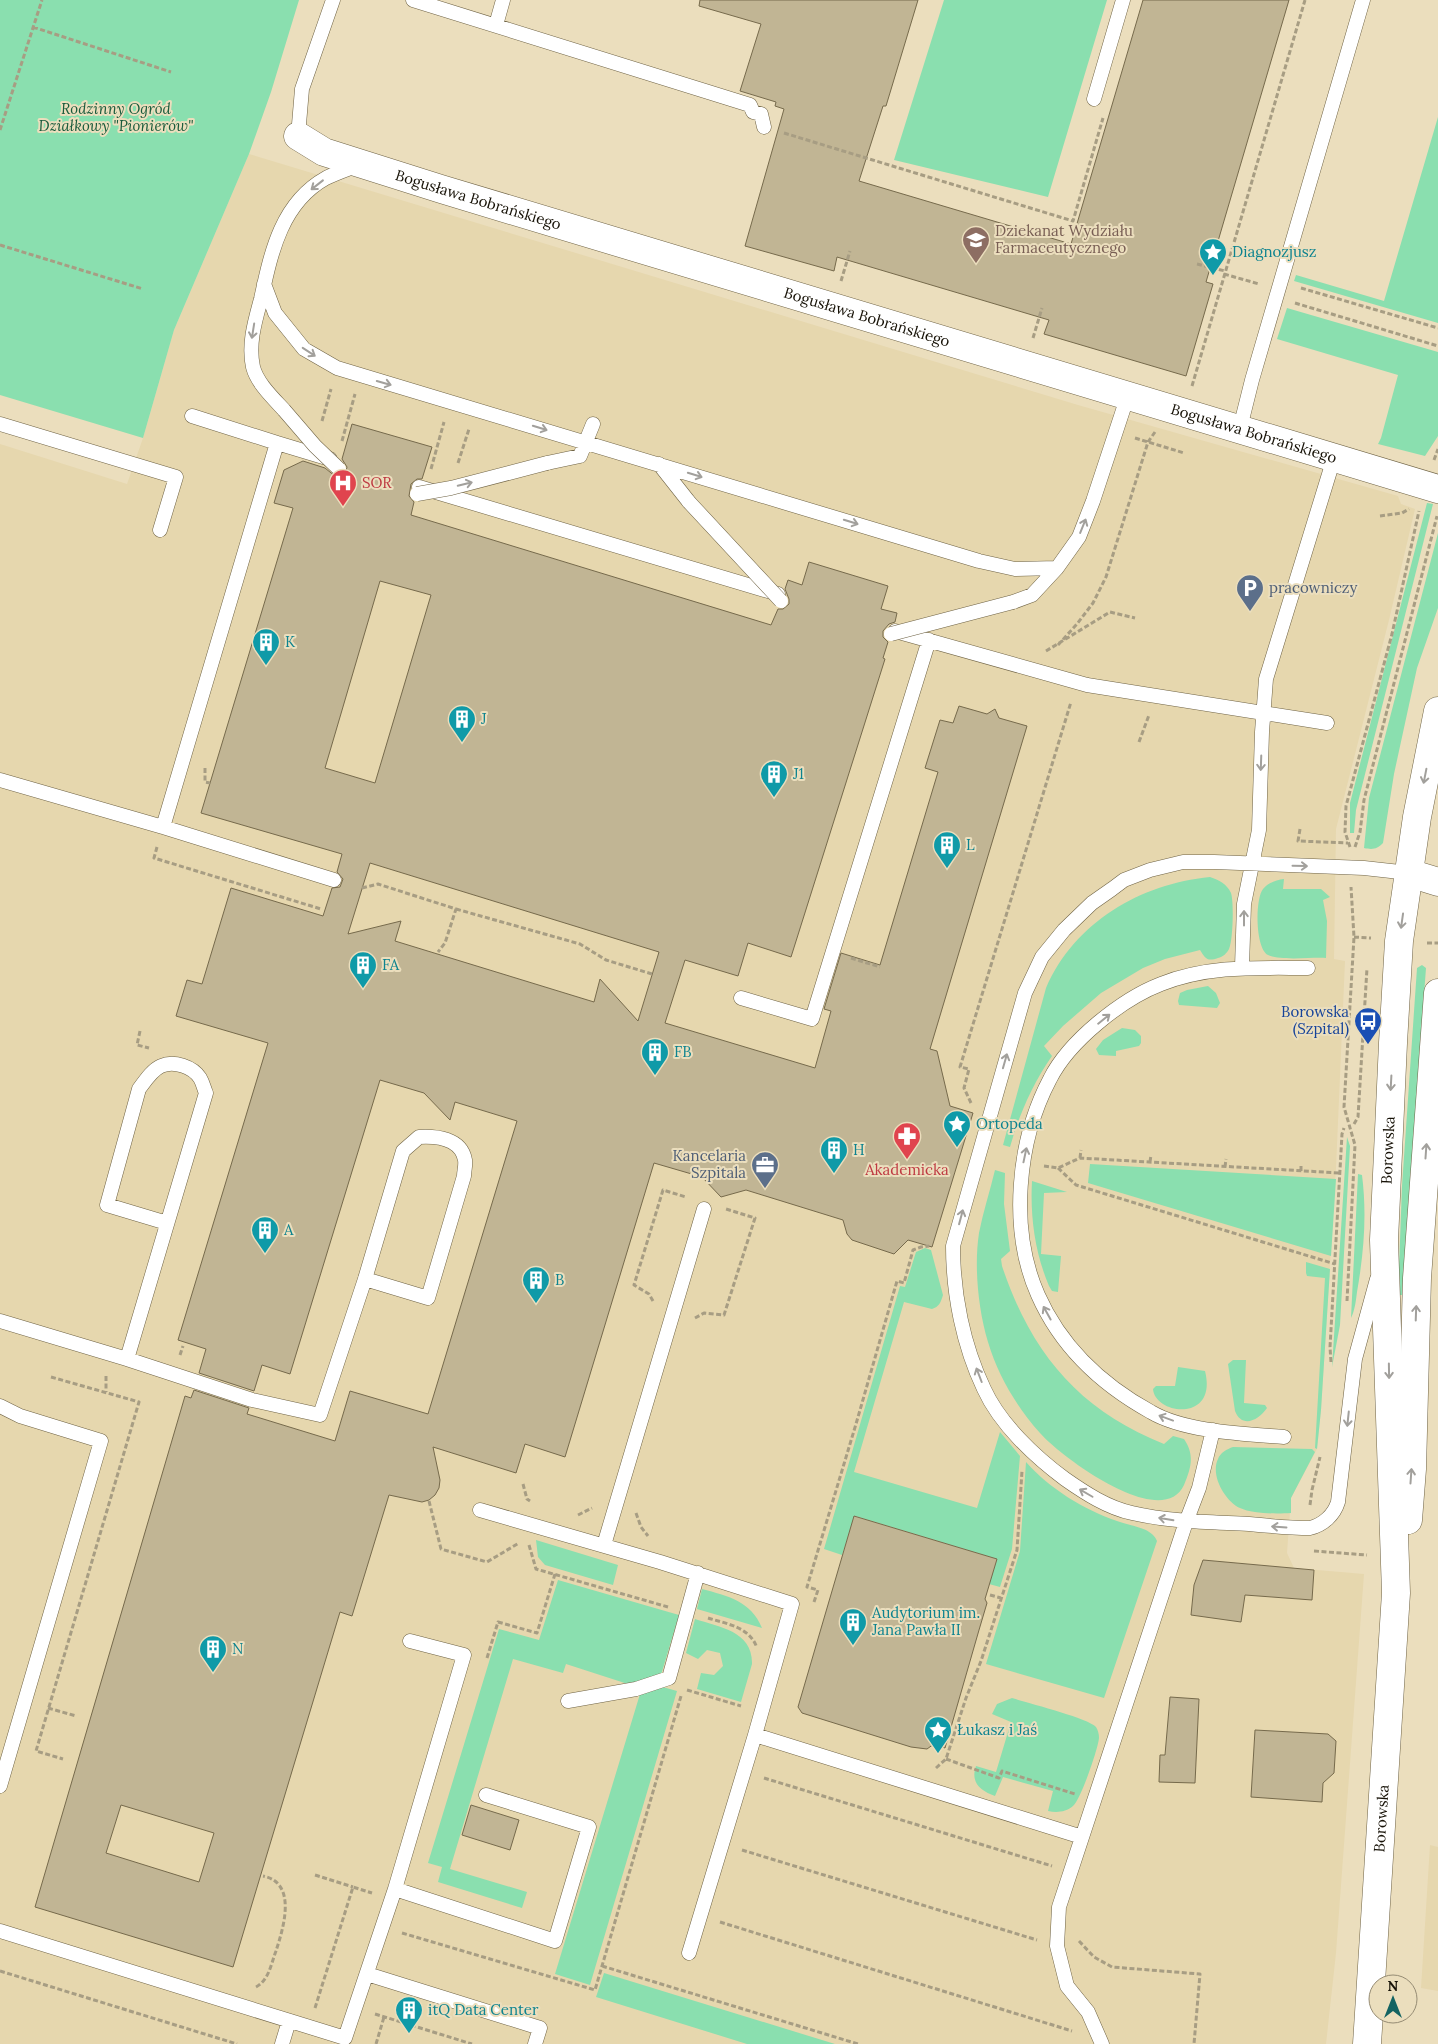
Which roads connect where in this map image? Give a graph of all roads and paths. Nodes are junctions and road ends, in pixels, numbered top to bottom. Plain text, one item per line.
1 (42, 0) edge
2 (333, 0) edge
3 (413, 0) edge
4 (503, 0) edge
5 (1123, 0) edge
6 (1304, 0) edge
7 (1363, 0) edge
8 (496, 25) junction
9 (33, 27) junction
10 (171, 72) dead end
11 (1094, 99) dead end
12 (1106, 110) dead end
13 (764, 127) joint
14 (0, 130) edge
15 (298, 136) joint
16 (361, 164) junction
17 (0, 245) edge
18 (850, 251) dead end
19 (1198, 264) dead end
20 (1224, 272) junction
21 (264, 284) junction
22 (839, 286) dead end
23 (143, 288) dead end
24 (1279, 290) junction
25 (1042, 308) dead end
26 (1438, 328) edge
27 (1032, 344) dead end
28 (1438, 346) edge
29 (337, 368) junction
30 (1190, 392) dead end
31 (1128, 395) junction
32 (355, 396) dead end
33 (475, 409) junction
34 (192, 416) dead end
35 (444, 422) dead end
36 (0, 424) edge
37 (593, 424) dead end
38 (1240, 428) junction
39 (587, 442) junction
40 (277, 443) junction
41 (341, 445) dead end
42 (314, 446) junction
43 (1184, 453) dead end
44 (1334, 458) junction
45 (660, 464) junction
46 (430, 472) dead end
47 (451, 488) junction
48 (1429, 496) edge
49 (1414, 506) dead end
50 (1438, 513) edge
51 (1380, 516) dead end
52 (160, 530) dead end
53 (1057, 568) junction
54 (1135, 618) dead end
55 (930, 640) junction
56 (1058, 646) junction
57 (1028, 669) junction
58 (1072, 696) dead end
59 (1151, 710) dead end
60 (1438, 711) edge
61 (1263, 714) junction
62 (1327, 723) dead end
63 (1139, 742) dead end
64 (0, 780) edge
65 (163, 827) junction
66 (1300, 829) dead end
67 (1348, 843) junction
68 (1252, 864) junction
69 (1409, 873) junction
70 (334, 880) dead end
71 (1438, 882) edge
72 (1351, 884) dead end
73 (362, 888) dead end
74 (321, 909) dead end
75 (456, 909) junction
76 (1354, 937) junction
77 (1369, 938) junction
78 (1376, 939) dead end
79 (1431, 943) dead end
80 (1438, 943) edge
81 (1368, 946) dead end
82 (438, 952) dead end
83 (849, 958) dead end
84 (1367, 964) dead end
85 (880, 967) dead end
86 (1242, 967) junction
87 (1308, 968) dead end
88 (652, 974) dead end
89 (1438, 993) edge
90 (742, 998) dead end
91 (972, 1104) dead end
92 (1354, 1124) dead end
93 (1344, 1128) dead end
94 (1081, 1150) dead end
95 (1150, 1155) dead end
96 (1080, 1158) junction
97 (1226, 1159) dead end
98 (1150, 1162) junction
99 (1023, 1163) junction
100 (1301, 1164) dead end
101 (1225, 1166) junction
102 (1058, 1168) junction
103 (1300, 1171) junction
104 (1340, 1173) junction
105 (687, 1198) dead end
106 (724, 1208) dead end
107 (704, 1210) dead end
108 (167, 1223) junction
109 (930, 1246) dead end
110 (1384, 1252) junction
111 (1335, 1264) junction
112 (365, 1279) junction
113 (655, 1303) dead end
114 (1346, 1309) dead end
115 (0, 1321) edge
116 (690, 1324) dead end
117 (126, 1359) junction
118 (1335, 1362) dead end
119 (0, 1406) edge
120 (1214, 1430) junction
121 (1284, 1437) dead end
122 (1023, 1443) junction
123 (523, 1484) dead end
124 (429, 1501) dead end
125 (532, 1503) dead end
126 (596, 1504) dead end
127 (480, 1510) dead end
128 (636, 1511) dead end
129 (575, 1515) dead end
130 (1186, 1522) junction
131 (604, 1545) junction
132 (1314, 1551) dead end
133 (1373, 1555) dead end
134 (660, 1562) junction
135 (555, 1574) junction
136 (698, 1574) junction
137 (1396, 1593) junction
138 (990, 1595) dead end
139 (1001, 1598) junction
140 (812, 1608) dead end
141 (689, 1612) junction
142 (410, 1641) dead end
143 (760, 1656) dead end
144 (486, 1659) dead end
145 (568, 1701) dead end
146 (745, 1707) dead end
147 (48, 1708) dead end
148 (76, 1716) dead end
149 (755, 1735) junction
150 (929, 1769) dead end
151 (744, 1772) junction
152 (0, 1786) edge
153 (486, 1795) dead end
154 (1082, 1837) junction
155 (722, 1844) junction
156 (1071, 1872) junction
157 (315, 1875) dead end
158 (264, 1876) dead end
159 (353, 1887) junction
160 (393, 1894) junction
161 (714, 1920) dead end
162 (383, 1927) junction
163 (0, 1931) edge
164 (1057, 1946) junction
165 (689, 1953) dead end
166 (602, 1966) junction
167 (0, 1971) edge
168 (367, 1974) junction
169 (251, 1989) dead end
170 (378, 2015) dead end
171 (384, 2017) junction
172 (289, 2020) junction
173 (310, 2027) junction
174 (344, 2041) edge
175 (1102, 2043) edge
176 (237, 2044) edge
177 (282, 2044) edge
178 (376, 2044) edge
179 (472, 2044) edge
180 (535, 2044) edge
181 (858, 2044) edge
182 (1194, 2044) edge
183 (1367, 2044) edge

1 - 9 path
2 - 15 lane
3 - 8 lane
4 - 8 lane
5 - 11 lane
6 - 20 path
7 - 24 lane
8 - 13 lane
9 - 10 path
9 - 14 path
12 - 13 path
15 - 16 street, Bogusława Bobrańskiego
16 -> 21 lane
16 - 31 street, Bogusława Bobrańskiego
17 - 23 path
18 - 22 path
19 - 20 path
20 - 24 path
20 - 30 path
21 -> 29 lane
21 -> 42 lane, bridge
24 - 26 path
24 - 28 path
24 - 38 lane
25 - 27 path
29 -> 33 lane
29 - 42 path
31 - 38 street, Bogusława Bobrańskiego
53 -> 31 lane
32 - 41 path
33 -> 39 lane
33 - 47 path
34 - 40 lane
35 - 46 path
36 - 52 lane
37 - 39 lane
38 - 44 street, Bogusława Bobrańskiego
39 - 45 lane
47 -> 39 lane, bridge
40 - 42 lane, bridge
40 - 65 lane
43 - 56 path
44 - 48 street, Bogusława Bobrańskiego
44 - 61 lane
45 - 47 lane, bridge
45 -> 53 lane
48 - 67 path
49 - 51 path
50 - 67 path
53 - 55 lane, bridge
54 - 56 path
55 - 57 lane
55 - 90 lane
56 - 57 path
57 - 61 lane
58 - 91 path
59 - 63 path
60 -> 69 street, Borowska
61 - 62 lane
61 -> 68 lane
64 - 65 lane
65 - 70 lane
65 - 74 path
66 - 67 path
68 -> 69 lane
86 -> 68 lane
122 -> 68 lane
69 - 71 street
69 -> 110 street, Borowska
72 - 76 path
73 - 75 path
75 - 82 path
75 - 88 path
76 - 77 path
76 - 114 path
77 - 78 path
77 - 81 path
79 - 80 path
83 - 85 path
84 - 92 path
86 - 87 lane
99 -> 86 lane
137 -> 89 street, Borowska
93 - 104 path
94 - 96 path
95 - 98 path
96 - 98 path
96 - 102 path
97 - 101 path
98 - 101 path
99 - 102 path
120 -> 99 lane
100 - 103 path
101 - 103 path
102 - 111 path
103 - 104 path
104 - 111 path
105 - 113 path
106 - 116 path
107 - 131 lane
108 - 108 lane
108 - 117 lane
109 - 140 path
110 -> 130 lane
110 -> 137 street, Borowska
111 - 118 path
112 - 112 lane
112 - 117 lane
115 - 117 lane
119 - 152 lane
120 - 121 lane
120 - 130 lane
130 -> 122 lane
122 - 139 path
123 - 125 path
124 - 135 path
126 - 129 path
127 - 131 lane
128 - 134 path
130 - 154 lane
131 - 134 lane
132 - 133 path
134 - 136 lane
135 - 141 path
135 - 144 path
136 - 141 lane
136 - 149 lane
137 - 183 street, Borowska
138 - 139 path
139 - 150 path
141 - 143 path
141 - 145 lane
142 - 160 lane
146 - 166 path
147 - 148 path
149 - 151 lane
149 - 154 lane
151 - 155 lane
151 - 156 path
153 - 160 lane
154 - 156 lane
155 - 164 path
155 - 165 lane
156 - 164 lane
157 - 159 path
158 - 169 path
159 - 160 path
159 - 173 path
160 - 162 lane
161 - 175 path
162 - 166 path
162 - 168 lane
163 - 172 lane
164 - 175 lane
164 - 182 path
166 - 181 path
167 - 176 path
168 - 174 lane
168 - 180 lane
170 - 171 path
171 - 178 path
171 - 179 path
172 - 173 lane
172 - 177 lane
173 - 174 lane

